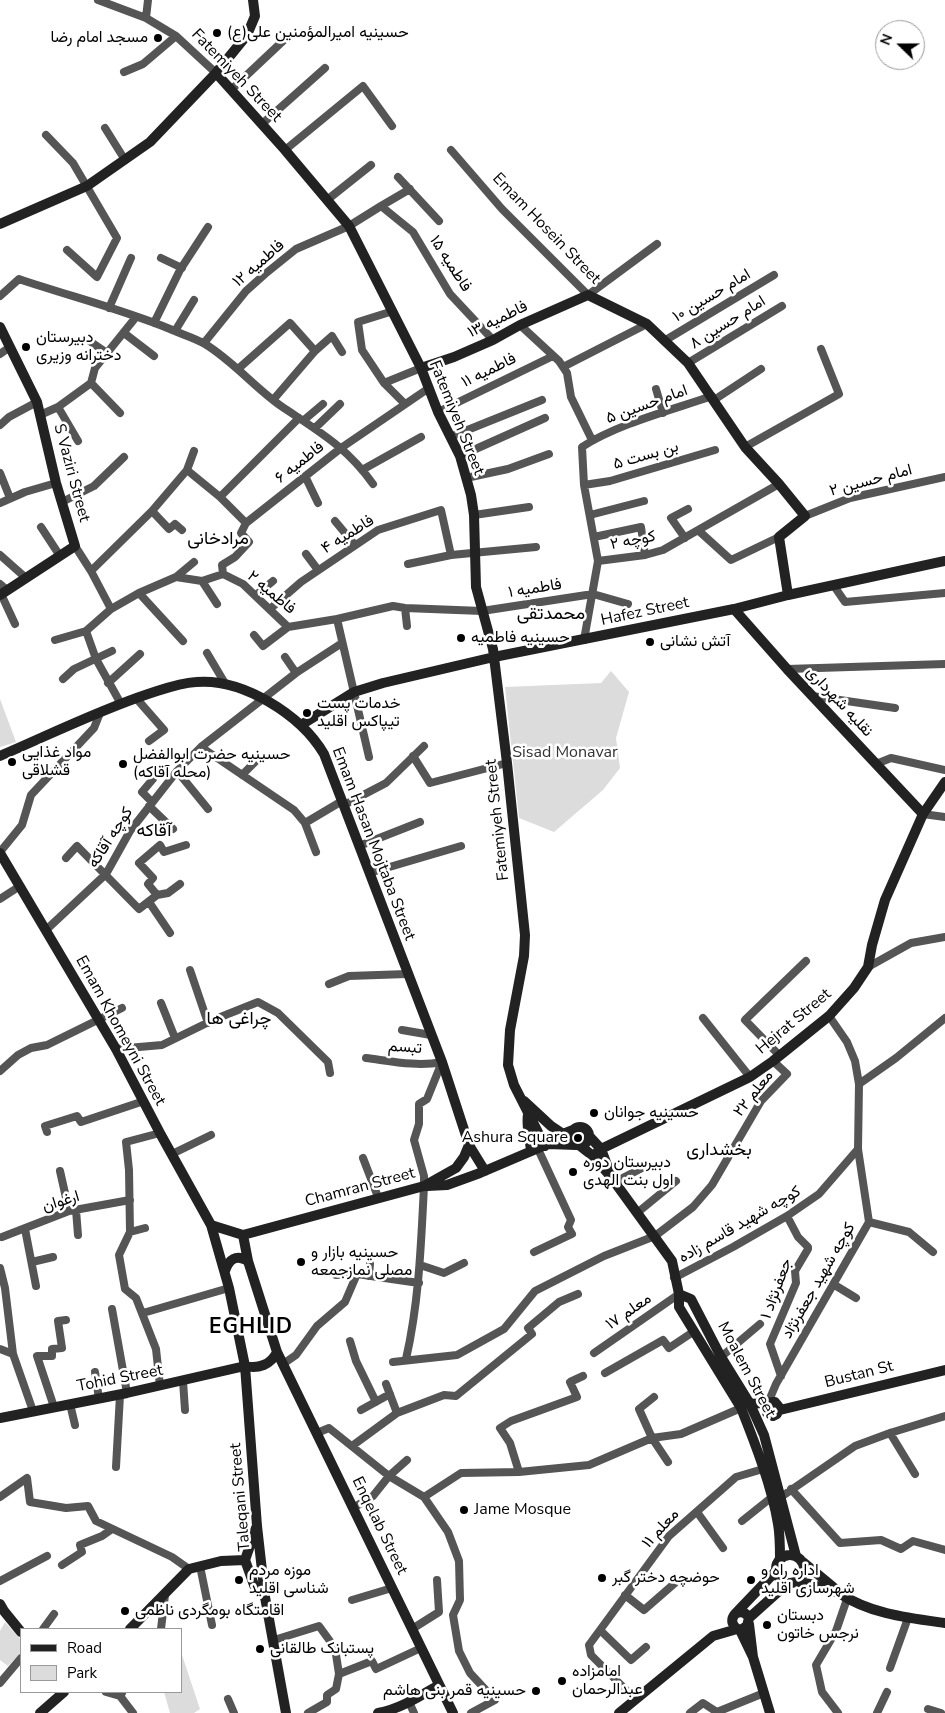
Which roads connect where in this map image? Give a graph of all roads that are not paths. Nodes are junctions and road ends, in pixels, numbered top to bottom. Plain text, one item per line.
1 (98, 0) edge
2 (148, 0) edge
3 (253, 0) edge
4 (146, 18) junction
5 (176, 36) junction
6 (284, 40) dead end
7 (325, 68) dead end
8 (124, 72) dead end
9 (216, 73) junction
10 (232, 89) junction
11 (262, 124) junction
12 (392, 126) dead end
13 (105, 128) dead end
14 (46, 135) dead end
15 (285, 150) junction
16 (451, 150) dead end
17 (125, 160) junction
18 (371, 165) dead end
19 (398, 177) dead end
20 (87, 186) junction
21 (410, 189) junction
22 (327, 200) junction
23 (381, 206) junction
24 (439, 221) dead end
25 (0, 224) edge
26 (349, 226) junction
27 (208, 228) dead end
28 (657, 244) dead end
29 (67, 250) dead end
30 (131, 258) dead end
31 (161, 258) dead end
32 (182, 268) junction
33 (774, 275) dead end
34 (588, 295) junction
35 (0, 296) edge
36 (194, 300) dead end
37 (782, 306) dead end
38 (109, 308) junction
39 (393, 311) junction
40 (136, 316) junction
41 (154, 323) junction
42 (647, 324) junction
43 (520, 325) junction
44 (0, 327) edge
45 (175, 331) junction
46 (124, 332) junction
47 (88, 340) dead end
48 (493, 340) junction
49 (664, 342) junction
50 (204, 343) junction
51 (10, 347) junction
52 (822, 349) dead end
53 (315, 351) junction
54 (342, 352) dead end
55 (107, 353) junction
56 (0, 354) edge
57 (154, 356) dead end
58 (553, 356) junction
59 (688, 363) junction
60 (563, 367) junction
61 (421, 368) junction
62 (238, 369) junction
63 (761, 369) dead end
64 (91, 383) junction
65 (384, 383) junction
66 (429, 388) junction
67 (656, 389) dead end
68 (713, 398) junction
69 (273, 400) junction
70 (542, 400) dead end
71 (37, 402) junction
72 (323, 404) dead end
73 (340, 404) dead end
74 (405, 404) junction
75 (58, 407) junction
76 (438, 412) junction
77 (120, 413) dead end
78 (663, 413) junction
79 (40, 415) junction
80 (545, 418) dead end
81 (302, 419) junction
82 (0, 425) edge
83 (315, 428) junction
84 (421, 437) dead end
85 (450, 437) junction
86 (592, 440) junction
87 (78, 441) dead end
88 (745, 447) junction
89 (341, 448) junction
90 (715, 450) dead end
91 (194, 451) dead end
92 (549, 454) dead end
93 (460, 456) junction
94 (124, 457) dead end
95 (186, 470) junction
96 (362, 470) junction
97 (0, 473) edge
98 (305, 476) junction
99 (945, 477) edge
100 (466, 478) junction
101 (56, 483) junction
102 (372, 484) dead end
103 (779, 484) junction
104 (584, 485) junction
105 (220, 497) junction
106 (10, 498) junction
107 (644, 501) dead end
108 (62, 502) junction
109 (0, 503) edge
110 (318, 503) dead end
111 (529, 507) dead end
112 (688, 509) dead end
113 (152, 511) junction
114 (474, 515) junction
115 (590, 515) junction
116 (805, 516) junction
117 (335, 521) dead end
118 (246, 523) junction
119 (41, 527) dead end
120 (182, 530) dead end
121 (699, 530) junction
122 (594, 537) junction
123 (779, 537) junction
124 (685, 538) junction
125 (355, 545) junction
126 (75, 546) junction
127 (536, 547) dead end
128 (475, 553) junction
129 (306, 554) dead end
130 (0, 555) edge
131 (451, 555) junction
132 (645, 555) junction
133 (60, 556) junction
134 (598, 561) junction
135 (945, 561) edge
136 (194, 562) dead end
137 (408, 564) dead end
138 (318, 570) junction
139 (91, 571) junction
140 (223, 574) junction
141 (176, 577) junction
142 (26, 578) junction
143 (202, 581) junction
144 (273, 581) dead end
145 (834, 586) junction
146 (2, 591) edge
147 (139, 593) junction
148 (945, 593) edge
149 (593, 594) junction
150 (256, 595) junction
151 (788, 595) junction
152 (217, 604) dead end
153 (628, 604) dead end
154 (111, 608) junction
155 (405, 608) junction
156 (270, 609) junction
157 (734, 610) junction
158 (482, 611) junction
159 (337, 619) junction
160 (15, 624) dead end
161 (407, 626) dead end
162 (288, 627) junction
163 (86, 631) junction
164 (254, 635) dead end
165 (55, 640) dead end
166 (584, 640) junction
167 (183, 641) dead end
168 (342, 643) junction
169 (112, 651) dead end
170 (207, 653) dead end
171 (140, 654) dead end
172 (285, 657) dead end
173 (494, 657) junction
174 (96, 659) junction
175 (945, 664) edge
176 (787, 669) junction
177 (296, 673) junction
178 (62, 679) dead end
179 (108, 683) junction
180 (226, 685) junction
181 (354, 692) junction
182 (812, 696) junction
183 (136, 698) junction
184 (263, 698) junction
185 (120, 704) junction
186 (895, 708) dead end
187 (100, 713) junction
188 (301, 725) junction
189 (149, 741) dead end
190 (424, 746) dead end
191 (201, 747) junction
192 (0, 756) edge
193 (369, 756) dead end
194 (413, 756) junction
195 (258, 758) dead end
196 (507, 763) junction
197 (876, 764) junction
198 (945, 770) edge
199 (177, 771) junction
200 (242, 774) junction
201 (154, 779) dead end
202 (945, 782) edge
203 (343, 803) junction
204 (150, 804) junction
205 (208, 809) dead end
206 (923, 814) junction
207 (945, 817) edge
208 (420, 822) dead end
209 (305, 823) junction
210 (173, 829) dead end
211 (186, 845) dead end
212 (359, 846) junction
213 (461, 846) dead end
214 (0, 852) edge
215 (316, 852) dead end
216 (66, 858) dead end
217 (369, 873) junction
218 (106, 874) junction
219 (180, 884) dead end
220 (20, 886) junction
221 (157, 895) junction
222 (0, 899) edge
223 (149, 902) junction
224 (46, 930) junction
225 (170, 933) dead end
226 (945, 937) edge
227 (806, 961) dead end
228 (868, 967) junction
229 (190, 970) dead end
230 (407, 974) junction
231 (329, 984) dead end
232 (161, 1002) dead end
233 (122, 1008) dead end
234 (829, 1016) junction
235 (703, 1018) dead end
236 (945, 1018) edge
237 (98, 1020) junction
238 (208, 1023) junction
239 (402, 1030) dead end
240 (431, 1035) junction
241 (175, 1038) junction
242 (116, 1049) junction
243 (366, 1058) dead end
244 (776, 1058) junction
245 (442, 1062) junction
246 (1, 1068) edge
247 (330, 1074) dead end
248 (750, 1077) junction
249 (859, 1084) junction
250 (522, 1098) junction
251 (144, 1101) junction
252 (528, 1113) junction
253 (573, 1130) junction
254 (47, 1132) dead end
255 (160, 1133) junction
256 (563, 1134) junction
257 (211, 1135) dead end
258 (589, 1136) junction
259 (470, 1145) junction
260 (578, 1145) junction
261 (540, 1148) junction
262 (601, 1149) junction
263 (858, 1149) junction
264 (172, 1154) junction
265 (592, 1156) junction
266 (363, 1158) dead end
267 (642, 1168) dead end
268 (60, 1171) dead end
269 (485, 1171) junction
270 (613, 1180) junction
271 (676, 1181) dead end
272 (424, 1186) junction
273 (378, 1197) junction
274 (130, 1200) junction
275 (72, 1210) junction
276 (637, 1213) junction
277 (787, 1216) junction
278 (868, 1222) junction
279 (212, 1225) junction
280 (145, 1228) dead end
281 (25, 1229) junction
282 (130, 1232) junction
283 (78, 1235) dead end
284 (242, 1235) junction
285 (655, 1236) junction
286 (2, 1238) dead end
287 (534, 1252) dead end
288 (933, 1252) dead end
289 (54, 1257) dead end
290 (248, 1261) junction
291 (32, 1262) junction
292 (464, 1263) dead end
293 (370, 1264) dead end
294 (420, 1265) junction
295 (0, 1268) edge
296 (225, 1271) junction
297 (357, 1274) junction
298 (336, 1275) dead end
299 (368, 1276) junction
300 (674, 1278) junction
301 (419, 1283) junction
302 (833, 1284) junction
303 (36, 1286) dead end
304 (229, 1288) junction
305 (578, 1294) dead end
306 (680, 1294) junction
307 (856, 1298) dead end
308 (112, 1308) dead end
309 (143, 1313) junction
310 (66, 1320) dead end
311 (760, 1324) dead end
312 (693, 1332) junction
313 (350, 1341) dead end
314 (0, 1349) edge
315 (277, 1352) junction
316 (594, 1353) dead end
317 (13, 1354) junction
318 (721, 1357) junction
319 (406, 1359) junction
320 (393, 1362) dead end
321 (283, 1364) junction
322 (245, 1366) junction
323 (945, 1370) edge
324 (95, 1372) dead end
325 (606, 1373) dead end
326 (583, 1376) dead end
327 (781, 1376) junction
328 (183, 1381) junction
329 (386, 1384) dead end
330 (160, 1386) junction
331 (123, 1394) junction
332 (390, 1394) junction
333 (654, 1397) dead end
334 (99, 1399) junction
335 (376, 1402) junction
336 (70, 1404) junction
337 (746, 1406) junction
338 (54, 1407) junction
339 (775, 1408) junction
340 (185, 1410) dead end
341 (360, 1410) dead end
342 (33, 1411) junction
343 (398, 1414) junction
344 (945, 1416) edge
345 (0, 1418) edge
346 (75, 1425) dead end
347 (317, 1433) junction
348 (890, 1433) junction
349 (764, 1436) junction
350 (652, 1438) junction
351 (352, 1446) junction
352 (408, 1460) dead end
353 (668, 1462) dead end
354 (116, 1467) dead end
355 (763, 1469) junction
356 (519, 1472) junction
357 (916, 1474) dead end
358 (389, 1476) junction
359 (791, 1489) junction
360 (0, 1497) edge
361 (424, 1497) junction
362 (777, 1497) junction
363 (353, 1508) junction
364 (697, 1512) junction
365 (742, 1521) dead end
366 (257, 1526) junction
367 (112, 1529) junction
368 (723, 1548) dead end
369 (945, 1550) edge
370 (47, 1556) dead end
371 (780, 1559) junction
372 (800, 1559) junction
373 (245, 1560) junction
374 (62, 1565) dead end
375 (195, 1567) junction
376 (776, 1571) junction
377 (437, 1580) dead end
378 (0, 1581) edge
379 (792, 1582) junction
380 (675, 1583) dead end
381 (392, 1588) junction
382 (165, 1595) junction
383 (626, 1595) junction
384 (843, 1596) junction
385 (265, 1597) junction
386 (352, 1600) dead end
387 (1, 1611) edge
388 (54, 1614) dead end
389 (735, 1614) junction
390 (908, 1618) junction
391 (945, 1623) edge
392 (212, 1625) dead end
393 (744, 1625) junction
394 (45, 1628) edge
395 (131, 1628) edge
396 (161, 1628) edge
397 (412, 1629) junction
398 (600, 1630) junction
399 (20, 1631) edge
400 (274, 1640) junction
401 (646, 1647) dead end
402 (421, 1648) junction
403 (20, 1659) edge
404 (890, 1668) dead end
405 (340, 1674) junction
406 (0, 1683) edge
407 (439, 1685) junction
408 (887, 1692) dead end
409 (63, 1693) edge
410 (764, 1693) junction
411 (121, 1694) edge
412 (228, 1699) dead end
413 (635, 1699) junction
414 (409, 1702) junction
415 (51, 1708) edge
416 (928, 1709) dead end
417 (40, 1713) edge
418 (132, 1713) edge
419 (234, 1713) edge
420 (286, 1713) edge
421 (308, 1713) edge
422 (378, 1713) edge
423 (414, 1713) edge
424 (453, 1713) edge
425 (471, 1713) edge
426 (619, 1713) edge
427 (690, 1713) edge
428 (770, 1713) edge
429 (838, 1713) edge
430 (877, 1713) edge
431 (941, 1713) edge

1 - 4 street, Fatemiyeh Street
2 - 4 street
3 - 9 main road
4 - 5 street, Fatemiyeh Street
5 - 8 street
5 - 9 street, Fatemiyeh Street
6 - 10 street
7 - 11 street
9 - 10 main road, Fatemiyeh Street
9 - 17 main road
10 - 11 main road, Fatemiyeh Street
11 - 15 main road, Fatemiyeh Street
12 - 15 street
13 - 17 street
14 - 20 street
15 - 22 main road, Fatemiyeh Street
16 - 34 street, Emam Hosein Street
17 - 20 main road
18 - 22 street
19 - 21 street
20 - 25 main road
20 - 29 street
21 - 23 street
21 - 24 street
22 - 26 main road, Fatemiyeh Street
23 - 26 street
23 - 48 street, فاطمیه ۱۵
26 - 39 main road, Fatemiyeh Street
26 - 50 street, فاطمیه ۱۲
27 - 32 street
28 - 34 street
30 - 38 street
31 - 32 street
32 - 41 street
33 - 49 street, امام حسین ۱۰
34 - 42 main road, Emam Hosein Street
34 - 43 main road, فاطمیه ۱۳
35 - 38 street
36 - 45 street
37 - 59 street, امام حسین ۸
38 - 40 street
39 - 61 main road, Fatemiyeh Street
39 - 65 street
40 - 41 street
40 - 46 street
41 - 45 street
42 - 49 main road, Emam Hosein Street
42 - 60 street
43 - 48 main road, فاطمیه ۱۳
43 - 58 street
44 - 51 main road, S Vaziri Street
45 - 50 street
46 - 55 street
46 - 57 street
47 - 55 street
48 - 61 main road, فاطمیه ۱۳
49 - 59 main road, Emam Hosein Street
50 - 62 street
51 - 56 street
51 - 71 main road, S Vaziri Street
52 - 88 street
53 - 54 street
53 - 62 street
53 - 69 street
55 - 64 street
58 - 60 street
58 - 76 street, فاطمیه ۱۱
59 - 68 main road, Emam Hosein Street
60 - 86 street
61 - 65 street
61 - 66 main road, Fatemiyeh Street
62 - 69 street
63 - 68 street, امام حسین ۵
64 - 75 street
64 - 77 street
65 - 74 street
66 - 74 street, فاطمیه ۶
66 - 76 main road, Fatemiyeh Street
67 - 78 street
68 - 78 street, امام حسین ۵
68 - 88 main road, Emam Hosein Street
69 - 81 street
70 - 85 street
71 - 79 main road, S Vaziri Street
71 - 82 street
72 - 81 street
73 - 83 street
74 - 89 street, فاطمیه ۶
75 - 79 street
75 - 87 street
76 - 85 main road, Fatemiyeh Street
78 - 86 street, امام حسین ۵
79 - 101 main road, S Vaziri Street
80 - 93 street
81 - 83 street
81 - 105 street
83 - 89 street
84 - 96 street
85 - 93 main road, Fatemiyeh Street
86 - 104 street
88 - 103 main road, Emam Hosein Street
89 - 96 street
89 - 98 street, فاطمیه ۶
90 - 104 street, بن بست ۵
91 - 95 street
92 - 100 street
93 - 100 main road, Fatemiyeh Street
94 - 108 street
95 - 105 street
95 - 113 street
96 - 102 street
97 - 106 street
98 - 110 street
98 - 118 street, فاطمیه ۶
99 - 116 street, امام حسین ۲
100 - 114 main road, Fatemiyeh Street
101 - 106 street
101 - 108 main road, S Vaziri Street
103 - 116 main road, Emam Hosein Street
103 - 121 street, کوچه ۲
104 - 115 street
105 - 118 street
106 - 109 street
107 - 115 street
108 - 126 main road, S Vaziri Street
111 - 114 street
112 - 124 street
113 - 120 street
113 - 139 street
114 - 128 main road, Fatemiyeh Street
115 - 122 street
116 - 123 main road
117 - 125 street
118 - 140 street
119 - 133 street
121 - 123 street
121 - 124 street, کوچه ۲
122 - 132 street
122 - 134 street
123 - 151 main road
124 - 132 street, کوچه ۲
125 - 131 street, فاطمیه ۴
125 - 138 street, فاطمیه ۴
126 - 133 main road, S Vaziri Street
126 - 139 street
127 - 128 street
128 - 131 street
128 - 158 main road, Fatemiyeh Street
129 - 138 street
130 - 142 street
131 - 137 street
132 - 134 street, کوچه ۲
133 - 142 main road, S Vaziri Street
134 - 149 street
135 - 145 main road, Hafez Street
136 - 141 street
138 - 156 street, فاطمیه ۴
139 - 154 street
140 - 143 street, فاطمیه ۲
140 - 150 street, فاطمیه ۲
141 - 143 street, فاطمیه ۲
141 - 147 street
142 - 146 main road, S Vaziri Street
143 - 152 street
144 - 150 street
145 - 148 street
145 - 151 main road, Hafez Street
146 - 160 street
147 - 154 street
147 - 167 street
149 - 153 street
149 - 158 street, فاطمیه ۱
149 - 166 street
150 - 156 street, فاطمیه ۲
151 - 157 main road, Hafez Street
154 - 163 street
155 - 158 street, فاطمیه ۲
155 - 159 street, فاطمیه ۲
155 - 161 street
156 - 162 street, فاطمیه ۲
157 - 166 main road, Hafez Street
157 - 176 main road, نقلیه شهرداری
158 - 173 main road, Fatemiyeh Street
159 - 162 street, فاطمیه ۲
159 - 168 street
162 - 164 street
163 - 165 street
163 - 174 street
166 - 173 main road, Hafez Street
168 - 177 street, کوچه آقاکه
168 - 181 street
169 - 174 street
170 - 180 street
171 - 179 street
172 - 177 street
173 - 181 main road, Hafez Street
173 - 196 main road, Fatemiyeh Street
174 - 178 street
174 - 179 street
175 - 176 street
176 - 182 main road, نقلیه شهرداری
177 - 184 street, کوچه آقاکه
179 - 185 street
180 - 183 main road, Emam Hasan Mojtaba Street
180 - 184 main road, Emam Hasan Mojtaba Street
181 - 188 main road, Hafez Street
181 - 193 street
182 - 186 street
182 - 197 main road, نقلیه شهرداری
183 - 185 main road, Emam Hasan Mojtaba Street
183 - 189 street
184 - 188 main road, Emam Hasan Mojtaba Street
184 - 191 street, کوچه آقاکه
185 - 187 main road, Emam Hasan Mojtaba Street
187 - 192 main road, Emam Hasan Mojtaba Street
187 - 214 street
188 - 203 main road, Emam Hasan Mojtaba Street
190 - 194 street
191 - 199 street, کوچه آقاکه
191 - 200 street
194 - 196 street
194 - 203 street
195 - 200 street
196 - 250 main road, Fatemiyeh Street
197 - 198 street
197 - 206 main road, نقلیه شهرداری
199 - 204 street, کوچه آقاکه
199 - 205 street
200 - 209 street
201 - 204 street
202 - 206 main road, Hejrat Street
203 - 209 street
203 - 212 main road, Emam Hasan Mojtaba Street
204 - 210 street
204 - 218 street, کوچه آقاکه
206 - 207 street
206 - 228 main road, Hejrat Street
208 - 212 street
209 - 215 street
211 - 221 street
212 - 217 main road, Emam Hasan Mojtaba Street
213 - 217 street
214 - 220 main road, Emam Khomeyni Street
216 - 218 street
217 - 230 main road, Emam Hasan Mojtaba Street
218 - 223 street
218 - 224 street, کوچه آقاکه
219 - 221 street
220 - 222 street
220 - 224 main road, Emam Khomeyni Street
221 - 223 street
223 - 225 street
224 - 237 main road, Emam Khomeyni Street
226 - 228 street
227 - 244 street
228 - 234 main road, Hejrat Street
229 - 238 street
230 - 231 street
230 - 240 main road, Emam Hasan Mojtaba Street
232 - 241 street
233 - 237 street
234 - 244 main road, Hejrat Street
234 - 249 street, کوچه شهید جعفرنژاد
235 - 248 street
236 - 249 street
237 - 242 main road, Emam Khomeyni Street
237 - 246 street
238 - 241 street
238 - 247 street
239 - 240 street
240 - 245 main road, Emam Hasan Mojtaba Street
241 - 242 street
242 - 251 main road, Emam Khomeyni Street
243 - 245 street, تبسم
244 - 248 main road, Hejrat Street
244 - 285 street, معلم ۲۲
245 - 259 main road, Emam Hasan Mojtaba Street
245 - 272 street
248 - 262 main road, Hejrat Street
249 - 263 street, کوچه شهید جعفرنژاد
250 - 252 main road, Fatemiyeh Street
250 - 256 main road
251 - 254 street
251 - 255 main road, Emam Khomeyni Street
252 - 261 main road, Fatemiyeh Street
252 - 261 main road
253 - 256 main road
253 - 258 main road
253 - 260 main road
255 - 264 main road, Emam Khomeyni Street
255 - 274 street
256 - 261 main road
257 - 264 street
258 - 260 main road
258 - 262 main road
259 - 269 main road, Emam Hasan Mojtaba Street
259 - 272 main road, Chamran Street
260 - 261 main road
260 - 265 main road
261 - 269 main road
261 - 287 street
262 - 265 main road, Hejrat Street
262 - 270 main road
263 - 277 street, کوچه شهید قاسم زاده
263 - 278 street, کوچه شهید جعفرنژاد
264 - 279 main road, Emam Khomeyni Street
265 - 270 main road
266 - 273 street
267 - 270 street
268 - 275 street
269 - 272 main road
270 - 276 main road, Moalem Street
271 - 276 street
272 - 273 main road, Chamran Street
272 - 294 street
273 - 284 main road, Chamran Street
274 - 275 street, ارغوان
274 - 282 street
275 - 281 street, ارغوان
275 - 283 street
276 - 285 main road, Moalem Street
277 - 300 street, کوچه شهید قاسم زاده
277 - 327 street, جعفرنژاد ۱
278 - 288 street
278 - 302 street, کوچه شهید جعفرنژاد
279 - 284 main road
279 - 296 main road, Emam Khomeyni Street
280 - 282 street
281 - 286 street, ارغوان
281 - 291 street
282 - 309 street
284 - 290 main road, Enqelab Street
285 - 300 main road, Moalem Street
285 - 319 street
289 - 291 street
290 - 296 main road
290 - 315 main road, Enqelab Street
291 - 303 street
292 - 294 street
293 - 299 street
294 - 301 street
295 - 317 street
296 - 304 main road, Emam Khomeyni Street
297 - 298 street
297 - 299 street
297 - 321 street
299 - 301 street
300 - 306 main road, Moalem Street
301 - 319 street
302 - 307 street
302 - 327 street, کوچه شهید جعفرنژاد
304 - 309 street
304 - 322 main road, Taleqani Street
305 - 343 street
306 - 312 main road, Moalem Street
306 - 316 street, معلم ۱۷
306 - 318 main road, Moalem Street
308 - 331 street
309 - 330 street
310 - 338 street
311 - 318 street
312 - 325 street
312 - 337 main road, Moalem Street
313 - 335 street
314 - 317 street
315 - 321 main road, Enqelab Street
315 - 322 main road, Tohid Street
317 - 342 street
318 - 337 main road, Moalem Street
319 - 320 street
321 - 347 main road, Enqelab Street
322 - 328 main road, Tohid Street
322 - 366 main road, Taleqani Street
323 - 339 main road, Bustan St
324 - 334 street
326 - 356 street
327 - 339 street, کوچه شهید جعفرنژاد
328 - 330 main road, Tohid Street
328 - 340 street
329 - 332 street
330 - 331 main road, Tohid Street
331 - 334 main road, Tohid Street
331 - 354 street
332 - 335 street
332 - 343 street
333 - 350 street
334 - 336 main road, Tohid Street
335 - 341 street
336 - 338 main road, Tohid Street
336 - 346 street
337 - 339 main road, Bustan St
337 - 349 main road, Moalem Street
337 - 350 street
337 - 355 main road, Moalem Street
338 - 342 main road, Tohid Street
339 - 349 main road
342 - 345 main road, Tohid Street
343 - 351 street
344 - 348 street
347 - 351 street
347 - 363 main road, Enqelab Street
348 - 357 street
348 - 359 street
349 - 362 main road, Moalem Street
350 - 353 street
350 - 356 street
351 - 358 street
352 - 358 street
355 - 362 main road, Moalem Street
355 - 364 street, معلم ۱۱
356 - 361 street
358 - 361 street
358 - 363 street
359 - 362 street
359 - 369 street
360 - 367 street
361 - 425 street
362 - 365 street
362 - 371 main road, Moalem Street
362 - 372 main road, Moalem Street
363 - 381 main road, Enqelab Street
364 - 368 street
364 - 383 street, معلم ۱۱
366 - 373 main road
366 - 385 main road, Taleqani Street
367 - 374 street
367 - 375 street
370 - 378 street
371 - 372 main road
371 - 376 main road
372 - 379 main road
372 - 384 main road
373 - 375 main road
373 - 385 main road
375 - 382 main road
375 - 392 street
376 - 379 main road
376 - 389 main road
377 - 397 street
379 - 384 main road
379 - 393 main road
380 - 383 street
381 - 386 street
381 - 397 main road, Enqelab Street
382 - 395 main road
382 - 396 street
383 - 398 street, معلم ۱۱
384 - 390 main road
384 - 429 street
385 - 400 main road, Taleqani Street
387 - 399 main road
388 - 394 street
389 - 393 main road
389 - 393 main road
390 - 391 main road
390 - 404 street
393 - 410 main road
393 - 413 main road
397 - 402 main road, Enqelab Street
398 - 401 street
398 - 413 street, معلم ۱۱
400 - 405 street
400 - 420 main road, Taleqani Street
402 - 405 street
402 - 407 main road, Enqelab Street
403 - 406 street
405 - 421 street
407 - 414 main road
407 - 424 main road, Enqelab Street
408 - 430 street
409 - 415 main road
410 - 427 street
410 - 428 main road
411 - 418 street
412 - 419 street
413 - 426 main road
414 - 422 main road
414 - 423 street
415 - 417 main road
416 - 431 street

